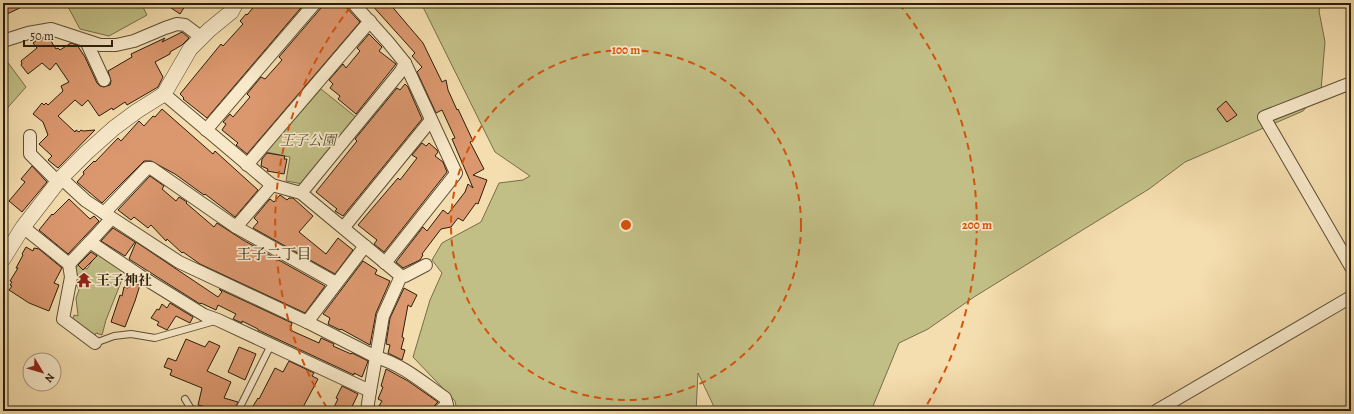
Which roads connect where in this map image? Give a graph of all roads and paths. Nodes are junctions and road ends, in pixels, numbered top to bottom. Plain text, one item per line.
1 (236, 3) edge
2 (315, 3) edge
3 (353, 3) edge
4 (370, 21) junction
5 (201, 37) junction
6 (86, 41) junction
7 (3, 42) edge
8 (405, 63) junction
9 (104, 80) dead end
10 (1351, 83) edge
11 (164, 94) junction
12 (430, 120) junction
13 (206, 130) junction
14 (30, 136) dead end
15 (247, 165) junction
16 (60, 180) junction
17 (272, 185) junction
18 (301, 193) junction
19 (108, 216) junction
20 (23, 227) junction
21 (236, 227) junction
22 (344, 227) junction
23 (90, 242) junction
24 (365, 246) junction
25 (3, 259) edge
26 (385, 262) junction
27 (69, 264) junction
28 (426, 265) dead end
29 (1351, 266) edge
30 (401, 276) junction
31 (336, 283) junction
32 (1351, 297) edge
33 (218, 320) junction
34 (307, 322) junction
35 (95, 343) joint
36 (270, 345) junction
37 (376, 357) junction
38 (370, 392) junction
39 (185, 399) dead end
40 (200, 411) edge
41 (238, 411) edge
42 (370, 411) edge
43 (439, 411) edge
44 (1156, 411) edge

1 - 5 street
2 - 13 street
3 - 4 street
4 - 8 street
4 - 15 street
5 - 6 street
5 - 11 street
6 - 7 street
6 - 9 street
8 - 12 street
8 - 18 street
10 - 29 street
11 - 13 street
11 - 16 street
12 - 22 street
12 - 26 street
13 - 15 street
14 - 16 street
15 - 17 street
16 - 19 street
16 - 20 street
17 - 18 street
17 - 21 street
18 - 22 street
19 - 21 street
19 - 23 street
19 - 34 street
20 - 25 street
20 - 27 street
21 - 31 street
22 - 24 street
23 - 27 street
23 - 33 street
24 - 26 street
24 - 31 street
26 - 30 street
27 - 35 street
28 - 30 street
30 - 37 street
31 - 34 street
32 - 44 street
33 - 35 lane
33 - 36 street
34 - 37 street
36 - 38 street
36 - 41 lane
37 - 38 street
37 - 43 street
38 - 42 street
39 - 40 lane

